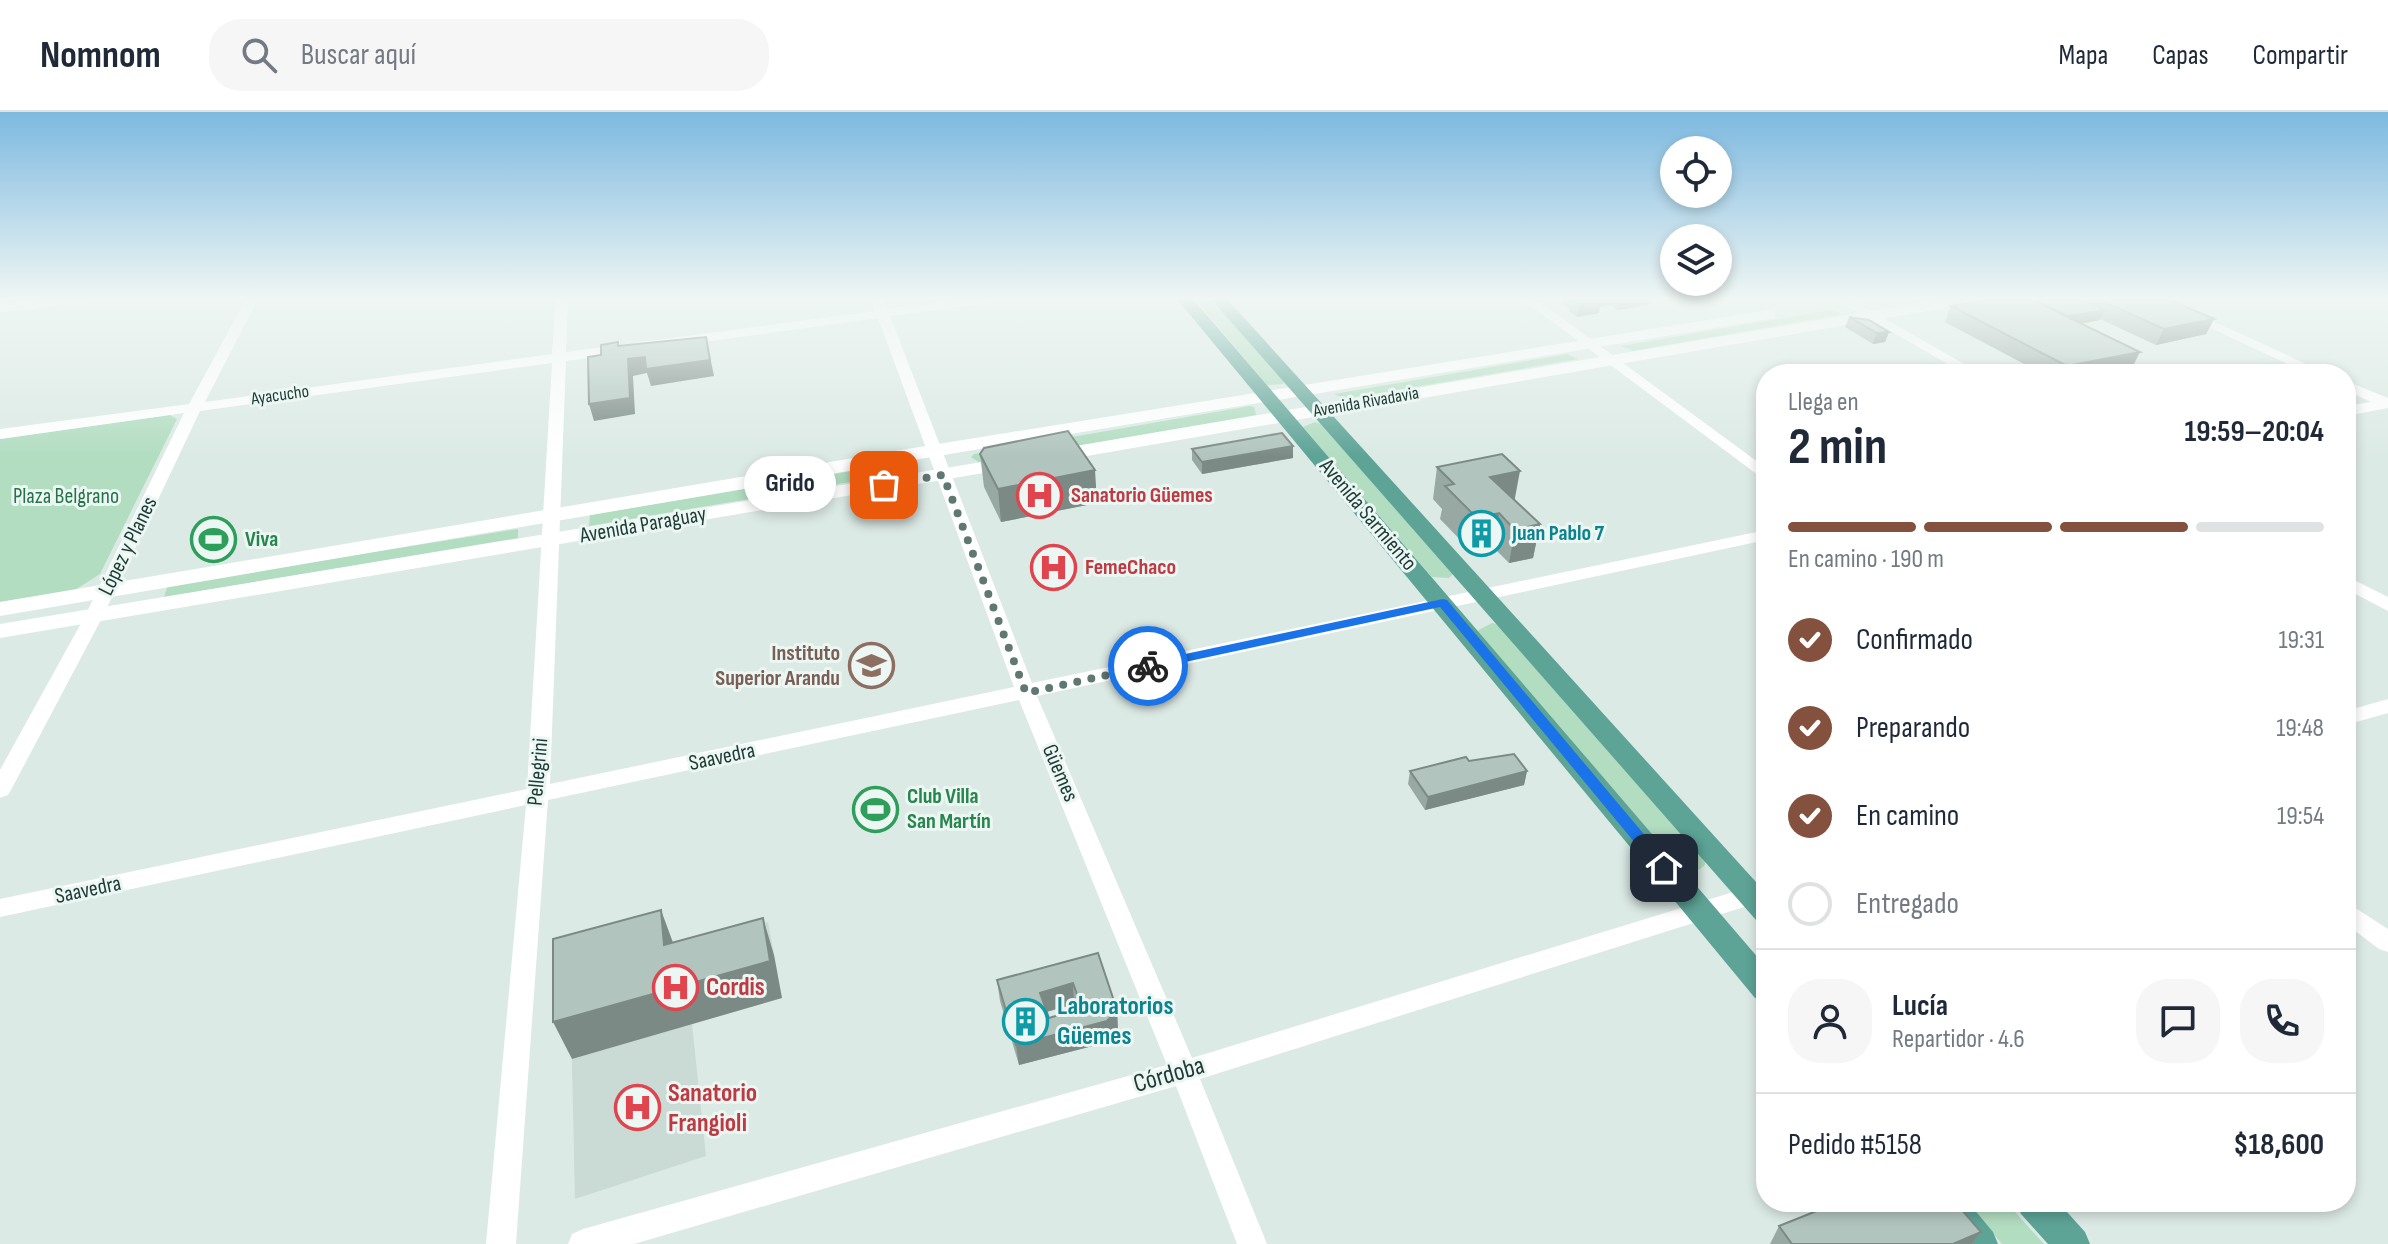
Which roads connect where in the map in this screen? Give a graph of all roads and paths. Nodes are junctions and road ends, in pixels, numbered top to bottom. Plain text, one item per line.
1 (224, 352) edge
2 (559, 352) edge
3 (586, 352) edge
4 (897, 352) edge
5 (1230, 352) edge
6 (1267, 352) edge
7 (1542, 352) edge
8 (1600, 352) edge
9 (1646, 352) edge
10 (1941, 352) edge
11 (2272, 352) edge
12 (559, 356) junction
13 (1610, 359) junction
14 (1959, 364) edge
15 (2299, 364) edge
16 (2356, 390) edge
17 (1302, 391) junction
18 (1269, 397) junction
19 (2387, 404) edge
20 (195, 406) junction
21 (2356, 409) edge
22 (1320, 410) junction
23 (1285, 417) junction
24 (0, 434) edge
25 (935, 451) junction
26 (1756, 468) edge
27 (943, 475) junction
28 (552, 516) junction
29 (1756, 537) edge
30 (551, 541) junction
31 (2356, 587) edge
32 (105, 592) junction
33 (1482, 595) junction
34 (1443, 603) junction
35 (2388, 605) edge
36 (0, 609) edge
37 (94, 616) junction
38 (0, 631) edge
39 (1026, 693) junction
40 (2388, 706) edge
41 (2356, 715) edge
42 (0, 790) edge
43 (537, 796) junction
44 (1756, 893) edge
45 (1756, 901) edge
46 (0, 908) edge
47 (1701, 912) junction
48 (2356, 918) edge
49 (2388, 942) edge
50 (1756, 977) edge
51 (1184, 1072) junction
52 (1953, 1212) edge
53 (2043, 1212) edge
54 (501, 1244) edge
55 (583, 1244) edge
56 (1252, 1244) edge
57 (1980, 1244) edge
58 (2072, 1244) edge

1 - 20 street, López y Planes
2 - 12 street, Pellegrini
3 - 12 street, Ayacucho
4 - 25 street, Güemes
5 - 18 main road, Avenida Sarmiento
6 - 17 main road, Avenida Sarmiento
7 - 17 main road, Avenida Rivadavia
8 - 13 street
9 - 13 main road, Avenida Rivadavia
10 - 14 street
11 - 15 street
12 - 20 street, Ayacucho
12 - 28 street, Pellegrini
13 - 22 main road, Avenida Rivadavia
13 - 26 street
16 - 19 street
17 - 18 main road, Avenida Rivadavia
17 - 22 main road, Avenida Sarmiento
18 - 23 main road, Avenida Sarmiento
18 - 25 main road, Avenida Paraguay
19 - 21 street
20 - 24 street, Ayacucho
20 - 32 street, López y Planes
22 - 23 main road, Avenida Rivadavia
22 - 33 main road, Avenida Sarmiento
23 - 27 main road, Avenida Paraguay
23 - 34 main road, Avenida Sarmiento
25 - 27 street, Güemes
25 - 28 main road, Avenida Paraguay
27 - 30 main road, Avenida Paraguay
27 - 39 street, Güemes
28 - 30 street, Pellegrini
28 - 32 main road, Avenida Paraguay
29 - 33 street, Saavedra
30 - 37 main road, Avenida Paraguay
30 - 43 street, Pellegrini
31 - 35 street
32 - 36 main road, Avenida Paraguay
32 - 37 street, López y Planes
33 - 34 street, Saavedra
33 - 44 main road, Avenida Sarmiento
34 - 39 street, Saavedra
34 - 47 main road, Avenida Sarmiento
37 - 38 main road, Avenida Paraguay
37 - 42 street, López y Planes
39 - 43 street, Saavedra
39 - 51 street, Güemes
40 - 41 street
43 - 46 street, Saavedra
43 - 54 street, Pellegrini
45 - 47 street, Córdoba
47 - 50 main road, Avenida Sarmiento
47 - 51 street, Córdoba
48 - 49 street
51 - 55 street, Córdoba
51 - 56 street, Güemes
52 - 57 main road
53 - 58 main road

